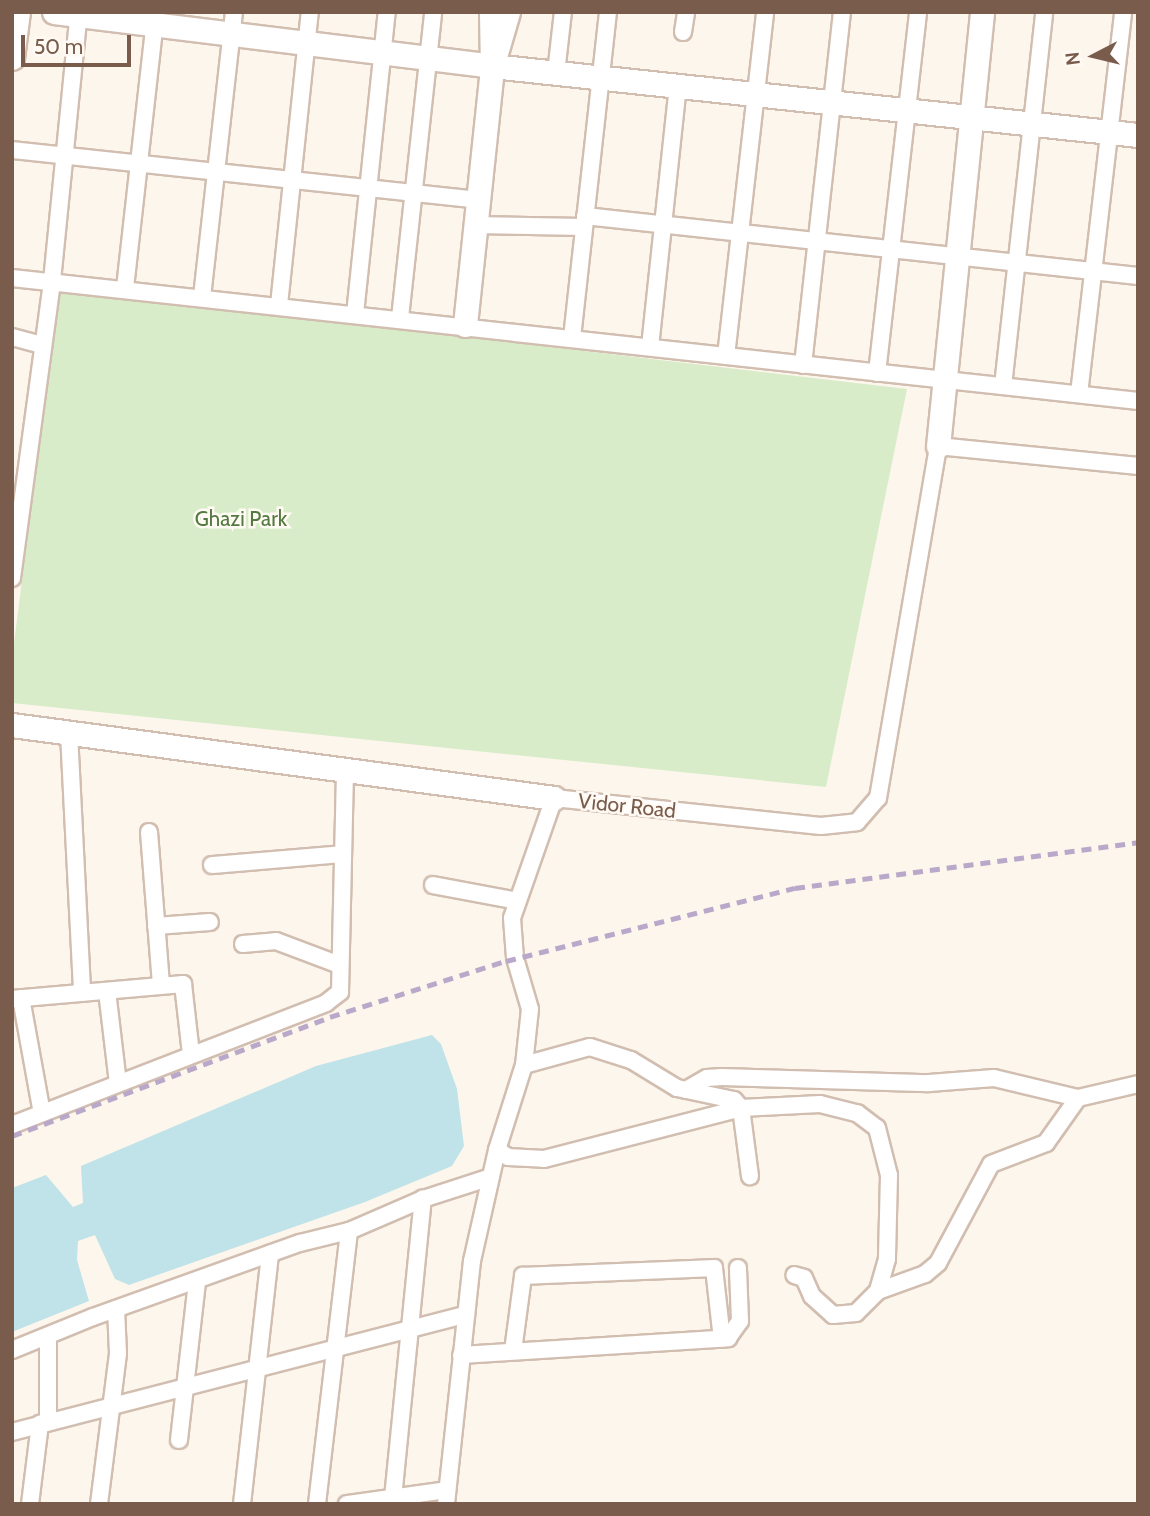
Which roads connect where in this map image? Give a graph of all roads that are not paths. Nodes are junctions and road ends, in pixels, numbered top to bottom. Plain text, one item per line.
1 (18, 12) edge
2 (54, 12) edge
3 (310, 12) edge
4 (387, 12) edge
5 (433, 12) edge
6 (491, 12) edge
7 (508, 12) edge
8 (563, 12) edge
9 (608, 12) edge
10 (686, 12) edge
11 (765, 12) edge
12 (842, 12) edge
13 (918, 12) edge
14 (982, 12) edge
15 (1044, 12) edge
16 (1123, 12) edge
17 (79, 14) edge
18 (155, 18) edge
19 (233, 23) edge
20 (683, 32) dead end
21 (307, 43) junction
22 (383, 53) junction
23 (12, 58) edge
24 (428, 58) junction
25 (492, 66) junction
26 (556, 73) junction
27 (601, 77) junction
28 (678, 85) junction
29 (756, 93) junction
30 (832, 100) junction
31 (907, 108) junction
32 (971, 116) junction
33 (1032, 124) junction
34 (1109, 132) junction
35 (1138, 135) edge
36 (12, 150) edge
37 (63, 156) junction
38 (139, 164) junction
39 (216, 172) junction
40 (292, 180) junction
41 (368, 188) junction
42 (413, 193) junction
43 (477, 200) junction
44 (585, 221) junction
45 (663, 224) junction
46 (474, 225) junction
47 (740, 233) junction
48 (817, 241) junction
49 (891, 249) junction
50 (959, 256) junction
51 (1016, 262) junction
52 (1093, 271) junction
53 (1138, 276) edge
54 (12, 278) edge
55 (52, 281) junction
56 (125, 288) junction
57 (202, 297) junction
58 (279, 305) junction
59 (355, 314) junction
60 (400, 318) junction
61 (465, 325) junction
62 (12, 337) edge
63 (572, 338) junction
64 (41, 345) junction
65 (650, 347) junction
66 (726, 356) junction
67 (803, 365) junction
68 (877, 373) junction
69 (948, 381) junction
70 (1003, 386) junction
71 (1079, 394) junction
72 (1138, 401) edge
73 (938, 446) junction
74 (1138, 466) edge
75 (16, 516) edge
76 (12, 578) edge
77 (12, 725) edge
78 (69, 733) junction
79 (345, 770) junction
80 (554, 799) junction
81 (149, 832) dead end
82 (343, 854) junction
83 (212, 865) dead end
84 (433, 885) dead end
85 (518, 901) junction
86 (210, 922) dead end
87 (156, 926) junction
88 (243, 944) dead end
89 (340, 965) junction
90 (161, 986) junction
91 (107, 991) junction
92 (82, 993) junction
93 (16, 999) edge
94 (191, 1054) junction
95 (524, 1065) junction
96 (118, 1083) junction
97 (1138, 1084) edge
98 (686, 1090) junction
99 (1078, 1098) junction
100 (741, 1108) junction
101 (42, 1113) junction
102 (12, 1125) edge
103 (497, 1150) junction
104 (750, 1176) dead end
105 (491, 1177) junction
106 (423, 1199) junction
107 (349, 1231) junction
108 (270, 1254) junction
109 (738, 1268) dead end
110 (794, 1275) dead end
111 (197, 1282) junction
112 (878, 1290) junction
113 (116, 1309) junction
114 (466, 1315) junction
115 (408, 1331) junction
116 (48, 1336) junction
117 (722, 1339) junction
118 (12, 1350) edge
119 (335, 1350) junction
120 (513, 1351) junction
121 (461, 1355) junction
122 (260, 1369) junction
123 (186, 1388) junction
124 (112, 1406) junction
125 (44, 1423) junction
126 (12, 1432) edge
127 (179, 1440) dead end
128 (447, 1497) edge
129 (393, 1498) junction
130 (30, 1504) edge
131 (99, 1504) edge
132 (242, 1504) edge
133 (317, 1504) edge
134 (347, 1504) edge

1 - 23 street
2 - 17 street
3 - 21 street
4 - 22 street
5 - 24 street
6 - 25 street
7 - 25 street
8 - 26 street
9 - 27 street
10 - 20 street
11 - 29 street
12 - 30 street
13 - 31 street
14 - 32 street
15 - 33 street
16 - 34 street
17 - 18 street
17 - 37 street
18 - 19 street
18 - 38 street
19 - 21 street
19 - 39 street
21 - 22 street
21 - 40 street
22 - 24 street
22 - 41 street
24 - 25 street
24 - 42 street
25 - 26 street
25 - 43 street
26 - 27 street
27 - 28 street
27 - 44 street
28 - 29 street
28 - 45 street
29 - 30 street
29 - 47 street
30 - 31 street
30 - 48 street
31 - 32 street
31 - 49 street
32 - 33 street
32 - 50 street
33 - 34 street
33 - 51 street
34 - 35 street
34 - 52 street
36 - 37 street
37 - 38 street
37 - 55 street
38 - 39 street
38 - 56 street
39 - 40 street
39 - 57 street
40 - 41 street
40 - 58 street
41 - 42 street
41 - 59 street
42 - 43 street
42 - 60 street
43 - 46 street
44 - 45 street
44 - 46 street
44 - 63 street
45 - 47 street
45 - 65 street
46 - 61 street
47 - 48 street
47 - 66 street
48 - 49 street
48 - 67 street
49 - 50 street
49 - 68 street
50 - 51 street
50 - 69 street
51 - 52 street
51 - 70 street
52 - 53 street
52 - 71 street
54 - 55 street
55 - 56 street
55 - 64 street
56 - 57 street
57 - 58 street
58 - 59 street
59 - 60 street
60 - 61 street
61 - 63 street
62 - 64 street
63 - 65 street
64 - 75 street
65 - 66 street
66 - 67 street
67 - 68 street
68 - 69 street
69 - 70 street
69 - 73 street
70 - 71 street
71 - 72 street
73 - 74 street
73 - 80 street, Vidor Road
75 - 76 street
77 - 78 street, Vidor Road
78 - 79 street, Vidor Road
78 - 92 street
79 - 80 street, Vidor Road
79 - 82 street
80 - 85 street
81 - 87 street
82 - 83 street
82 - 89 street
84 - 85 street
85 - 95 street
86 - 87 street
87 - 90 street
88 - 89 street
89 - 94 street
90 - 91 street
90 - 94 street
91 - 92 street
91 - 96 street
92 - 93 street
93 - 101 street
94 - 96 street
95 - 98 street
95 - 103 street
96 - 101 street
97 - 99 street
98 - 99 street
98 - 100 street
99 - 112 street
100 - 103 street
100 - 104 street
100 - 112 street
101 - 102 street
103 - 105 street
105 - 106 street
105 - 114 street
106 - 107 street
106 - 115 street
107 - 108 street
107 - 119 street
108 - 111 street
108 - 122 street
109 - 117 street
110 - 112 street
111 - 113 street
111 - 123 street
113 - 116 street
113 - 124 street
114 - 115 street
114 - 121 street
115 - 119 street
115 - 129 street
116 - 118 street
116 - 125 street
117 - 120 street
117 - 120 street
119 - 122 street
119 - 133 street
120 - 121 street
121 - 128 street
122 - 123 street
122 - 132 street
123 - 124 street
123 - 127 street
124 - 125 street
124 - 131 street
125 - 126 street
125 - 130 street
128 - 129 street
129 - 134 street

